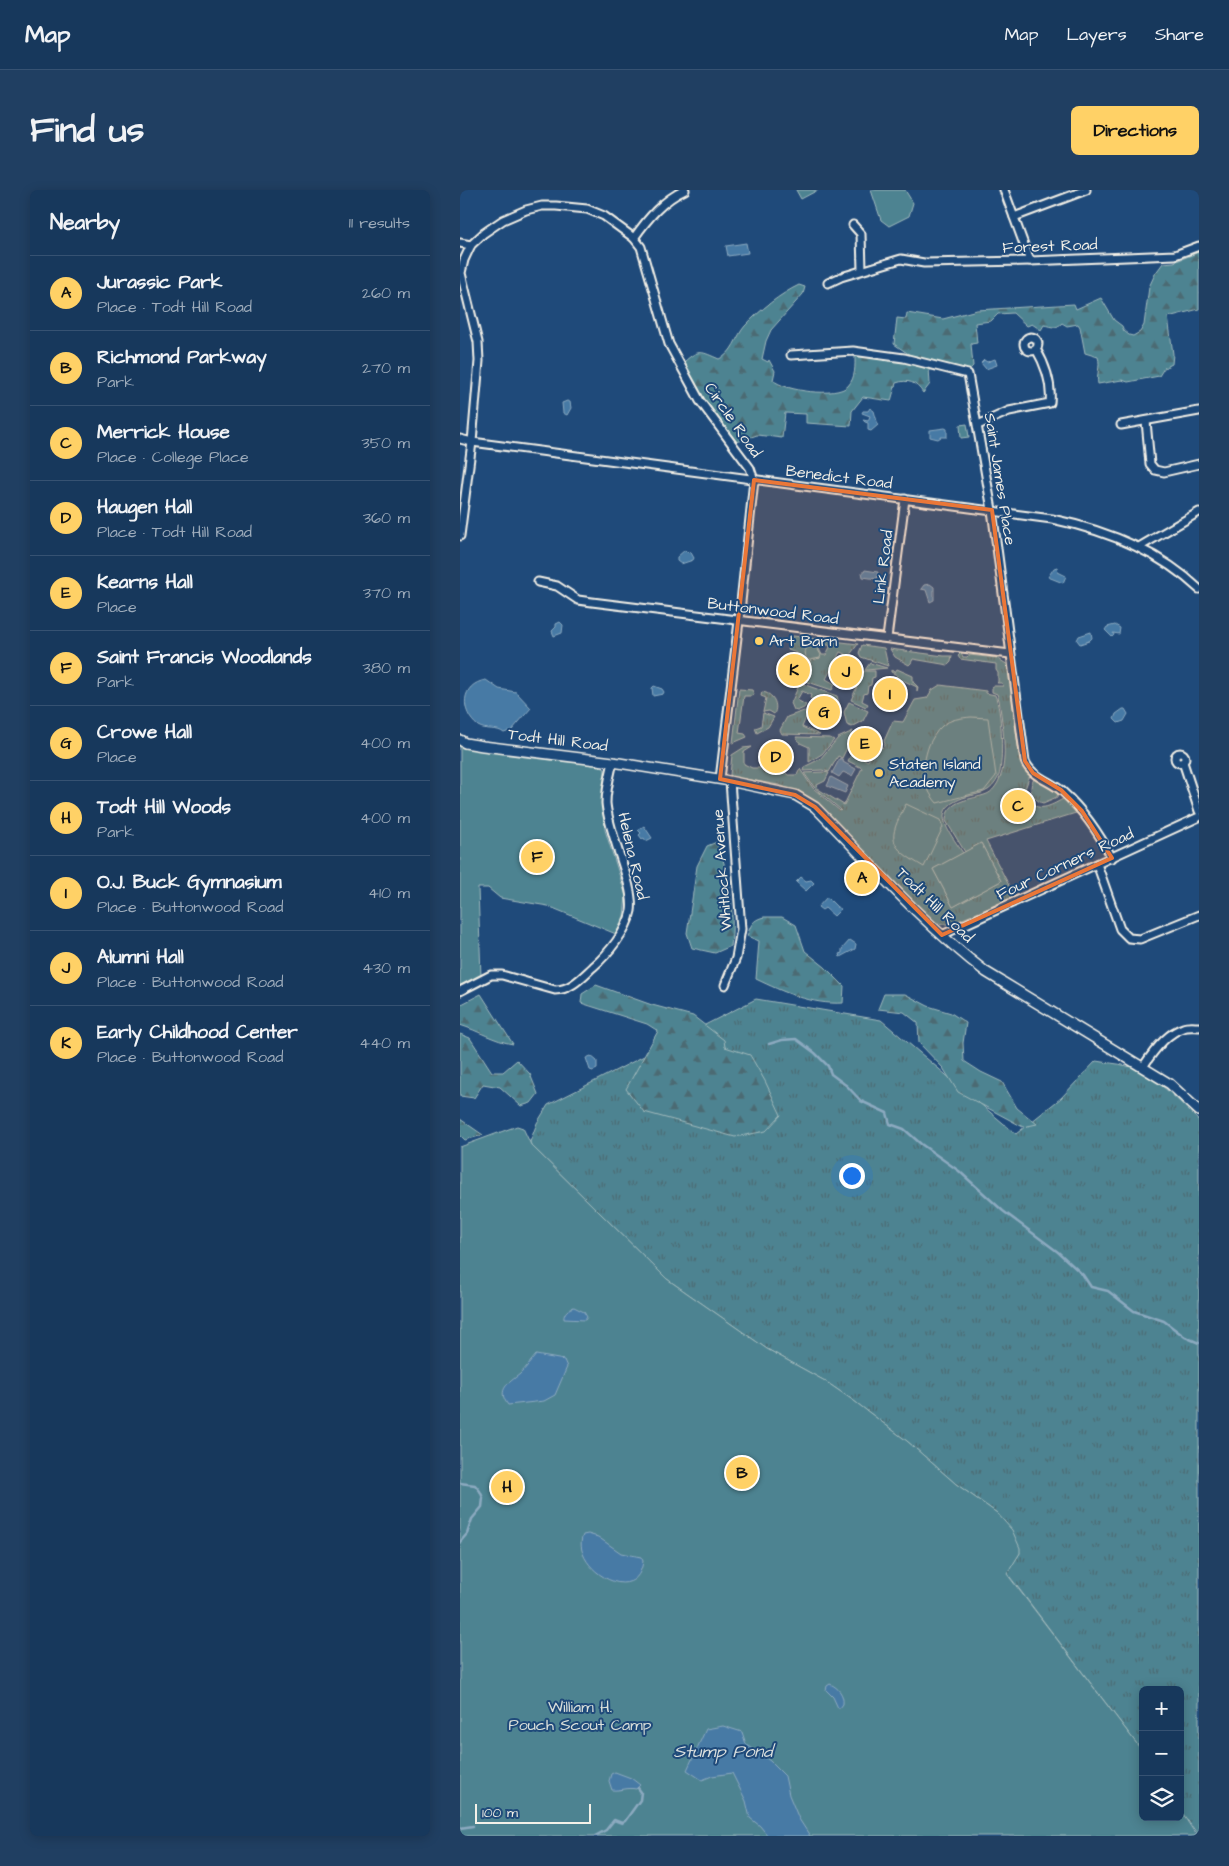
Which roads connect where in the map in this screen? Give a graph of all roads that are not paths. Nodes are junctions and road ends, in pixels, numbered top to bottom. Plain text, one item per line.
1 (685, 190) edge
2 (1004, 190) edge
3 (1086, 190) edge
4 (1014, 217) junction
5 (853, 224) dead end
6 (634, 238) junction
7 (460, 243) edge
8 (471, 244) junction
9 (1199, 246) edge
10 (1030, 261) junction
11 (862, 270) junction
12 (828, 283) dead end
13 (1036, 349) dead end
14 (791, 355) dead end
15 (1199, 411) edge
16 (1146, 421) junction
17 (978, 425) junction
18 (1121, 425) dead end
19 (460, 438) edge
20 (472, 442) junction
21 (1199, 465) edge
22 (754, 480) junction
23 (905, 499) junction
24 (992, 510) junction
25 (1199, 512) edge
26 (460, 536) edge
27 (1138, 547) junction
28 (538, 582) dead end
29 (1199, 589) edge
30 (739, 622) junction
31 (887, 638) junction
32 (1010, 654) junction
33 (460, 740) edge
34 (613, 762) junction
35 (1183, 762) dead end
36 (720, 779) junction
37 (730, 781) junction
38 (1199, 811) edge
39 (1199, 817) edge
40 (1112, 858) junction
41 (1097, 864) junction
42 (1199, 915) edge
43 (942, 935) junction
44 (725, 985) dead end
45 (460, 991) edge
46 (1199, 1027) edge
47 (1143, 1067) junction
48 (1199, 1111) edge

1 - 6 street
2 - 4 street
3 - 4 street
4 - 10 street
5 - 11 street
6 - 8 street, Circle Road
6 - 22 street, Circle Road
7 - 8 street
8 - 20 street
9 - 10 street, Forest Road
10 - 11 street, Forest Road
11 - 12 street
13 - 17 street
14 - 17 street, Saint James Place
15 - 16 street
16 - 18 street
16 - 21 street
17 - 24 street, Saint James Place
19 - 20 street, Benedict Road
20 - 22 street, Benedict Road
20 - 26 street
22 - 23 street, Benedict Road
22 - 30 street, Circle Road
23 - 24 street, Benedict Road
23 - 31 street, Link Road
24 - 27 street, Benedict Road
24 - 32 street, Saint James Place
25 - 27 street
27 - 29 street, Benedict Road
28 - 30 street, Buttonwood Road
30 - 31 street, Buttonwood Road
30 - 36 street, Circle Road
31 - 32 street, Buttonwood Road
32 - 40 street, Saint James Place
33 - 34 street, Todt Hill Road
34 - 36 street, Todt Hill Road
34 - 45 street, Helena Road
35 - 38 street
36 - 37 street, Todt Hill Road
37 - 43 street, Todt Hill Road
37 - 44 street, Whitlock Avenue
39 - 40 street, Four Corners Road
40 - 41 street, Four Corners Road
41 - 42 street
41 - 43 street, Four Corners Road
43 - 47 street, Todt Hill Road
46 - 47 street
47 - 48 street, Todt Hill Road

